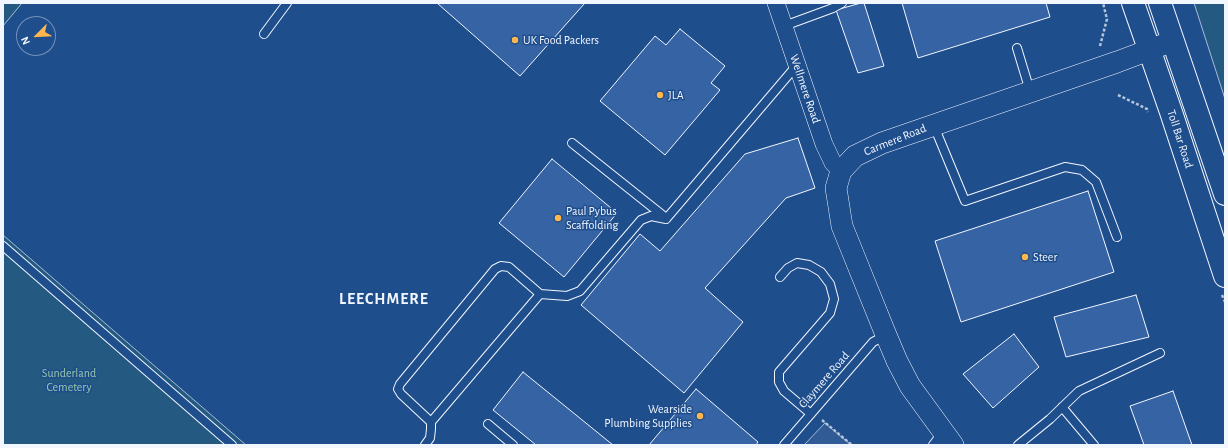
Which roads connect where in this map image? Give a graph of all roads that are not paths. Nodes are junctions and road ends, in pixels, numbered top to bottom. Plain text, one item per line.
1 (287, 3) edge
2 (776, 3) edge
3 (842, 3) edge
4 (1133, 3) edge
5 (1160, 3) edge
6 (784, 26) junction
7 (264, 34) dead end
8 (1173, 41) junction
9 (1017, 48) dead end
10 (1150, 50) junction
11 (797, 65) junction
12 (1030, 92) junction
13 (934, 125) junction
14 (572, 142) dead end
15 (841, 170) junction
16 (1225, 194) edge
17 (666, 218) junction
18 (1117, 237) dead end
19 (3, 246) edge
20 (1225, 276) edge
21 (780, 277) dead end
22 (540, 294) junction
23 (886, 335) junction
24 (1160, 353) dead end
25 (1062, 407) junction
26 (812, 413) junction
27 (431, 422) junction
28 (488, 424) dead end
29 (943, 440) edge
30 (232, 445) edge
31 (424, 445) edge
32 (513, 445) edge
33 (784, 445) edge
34 (1018, 445) edge
35 (1094, 445) edge

1 - 7 lane
2 - 6 street, Wellmere Road
3 - 6 lane
4 - 10 main road, Toll Bar Road
5 - 8 main road, Toll Bar Road
6 - 11 street, Wellmere Road
8 - 10 street, Carmere Road
8 - 16 main road, Toll Bar Road
9 - 12 lane
10 - 12 street, Carmere Road
10 - 20 main road, Toll Bar Road
11 - 15 street, Wellmere Road
11 - 17 lane
12 - 13 street, Carmere Road
13 - 15 street, Carmere Road
13 - 18 lane
14 - 17 lane
15 - 23 street
17 - 22 lane
19 - 30 lane
21 - 26 lane
22 - 27 lane
22 - 27 lane
23 - 26 lane, Claymere Road
23 - 29 street
24 - 25 lane
25 - 34 lane
25 - 35 lane
26 - 33 lane, Claymere Road
27 - 31 lane
28 - 32 lane

